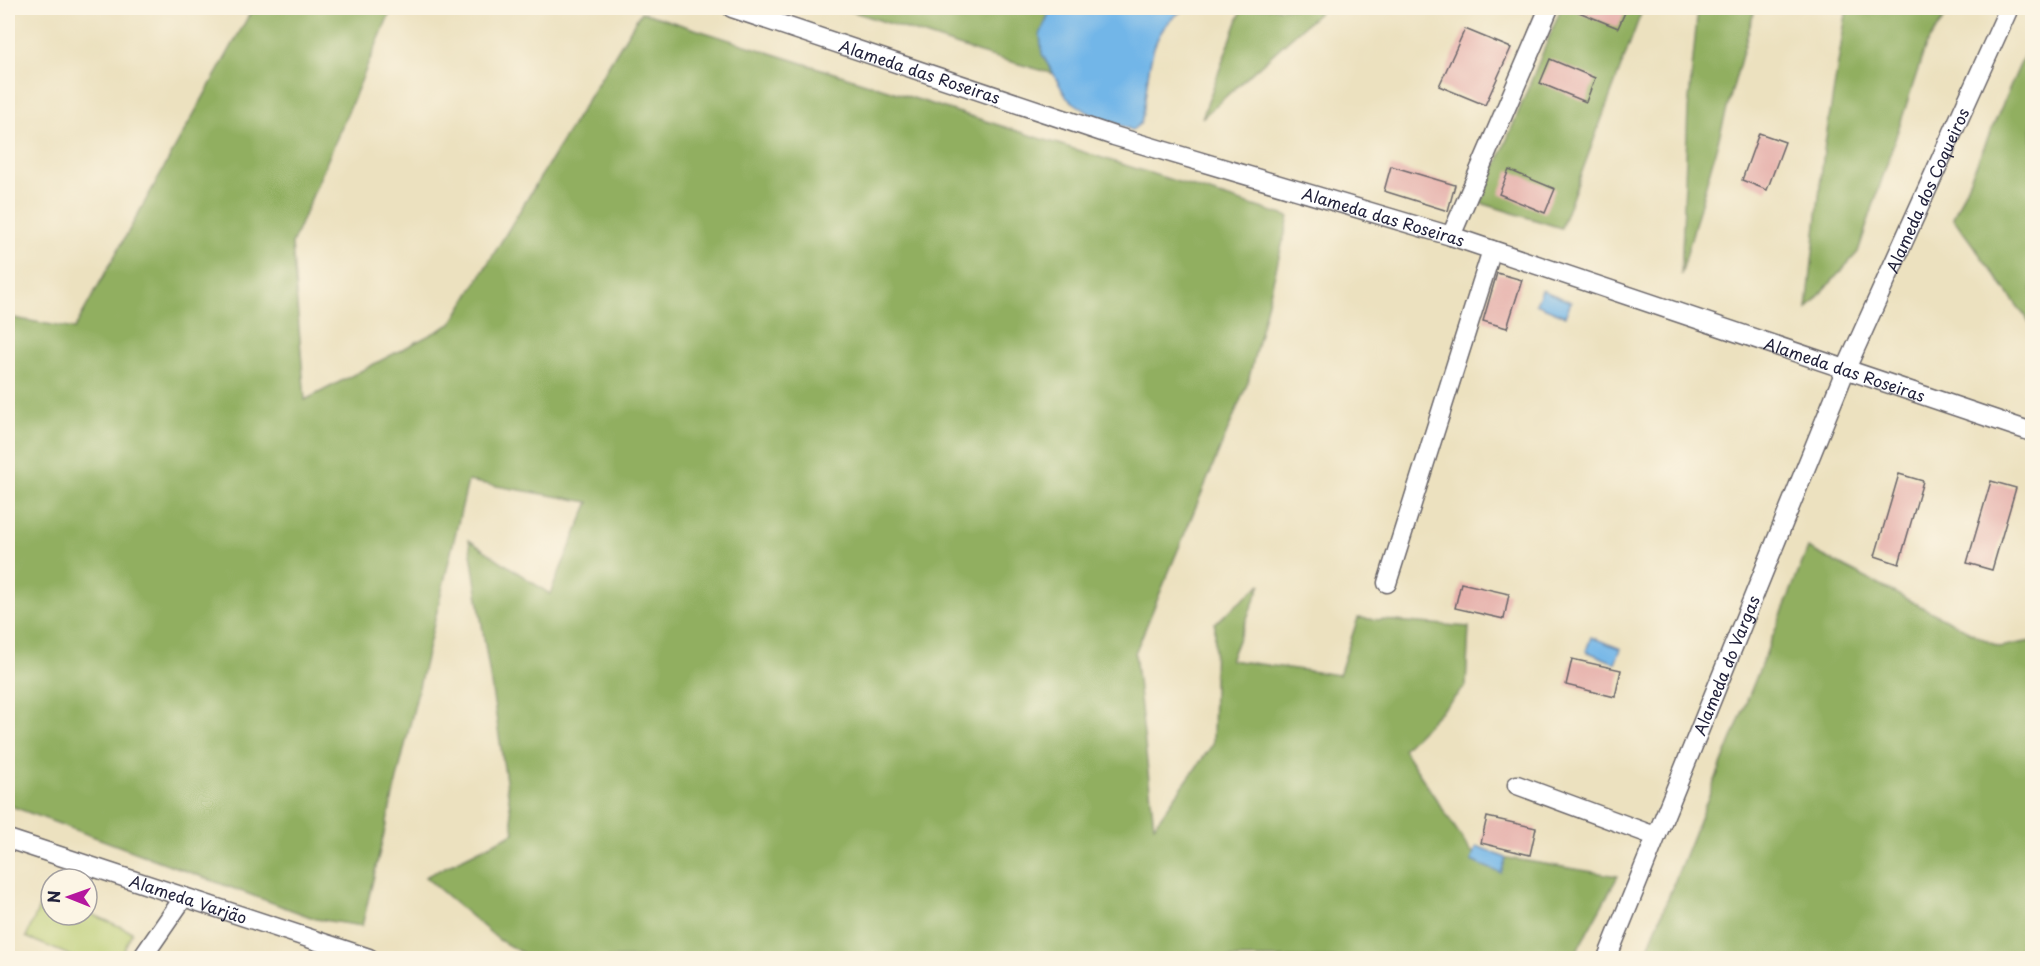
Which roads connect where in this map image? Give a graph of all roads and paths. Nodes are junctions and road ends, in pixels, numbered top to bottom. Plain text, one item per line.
1 (732, 8) edge
2 (1549, 8) edge
3 (2009, 8) edge
4 (1451, 236) junction
5 (1492, 250) junction
6 (1845, 371) junction
7 (2032, 432) edge
8 (1388, 583) dead end
9 (1517, 785) dead end
10 (1655, 836) junction
11 (8, 839) edge
12 (184, 897) junction
13 (142, 958) edge
14 (369, 958) edge
15 (1607, 958) edge

1 - 4 street, Alameda das Roseiras
2 - 4 street
3 - 6 street, Alameda dos Coqueiros
4 - 5 street, Alameda das Roseiras
5 - 6 street, Alameda das Roseiras
5 - 8 street
6 - 7 street, Alameda das Roseiras
6 - 10 street, Alameda do Vargas
9 - 10 street
10 - 15 street, Alameda do Vargas
11 - 12 street, Alameda Varjão
12 - 13 street
12 - 14 street, Alameda Varjão

